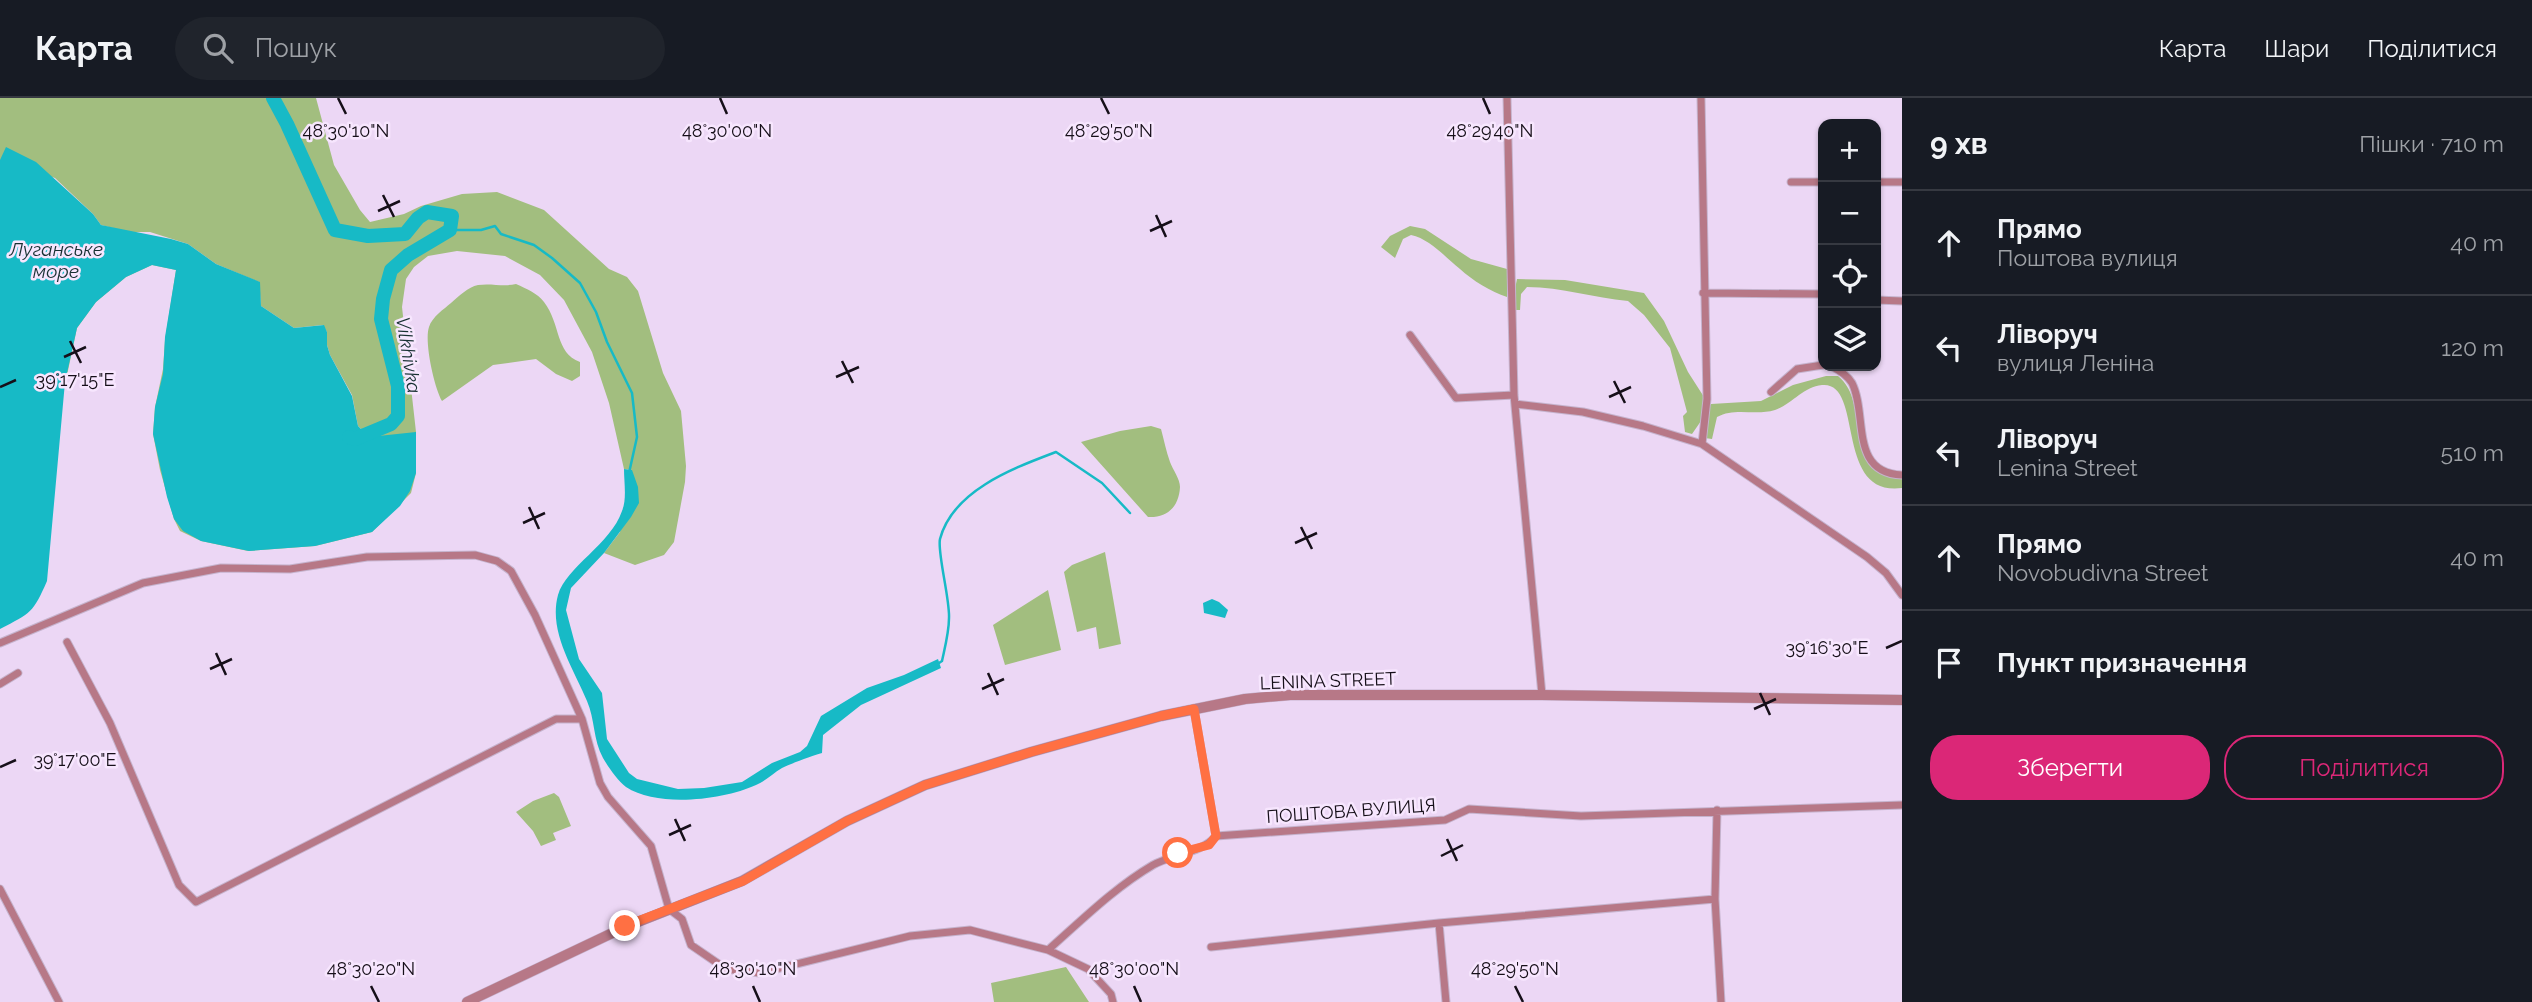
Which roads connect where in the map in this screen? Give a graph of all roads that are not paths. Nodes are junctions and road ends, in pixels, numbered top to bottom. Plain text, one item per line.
1 (1507, 98) edge
2 (1701, 98) edge
3 (1791, 182) dead end
4 (1818, 182) edge
5 (1881, 182) edge
6 (1902, 182) edge
7 (1703, 293) junction
8 (1818, 294) edge
9 (1881, 300) edge
10 (1902, 301) edge
11 (1410, 335) dead end
12 (1818, 366) edge
13 (1837, 371) edge
14 (1771, 392) dead end
15 (1514, 395) junction
16 (1515, 404) junction
17 (1702, 444) junction
18 (1902, 475) edge
19 (1902, 595) edge
20 (67, 642) dead end
21 (0, 643) edge
22 (18, 673) dead end
23 (0, 684) edge
24 (1542, 695) junction
25 (1902, 700) edge
26 (1194, 709) junction
27 (582, 719) junction
28 (1902, 806) edge
29 (1717, 810) junction
30 (1216, 836) junction
31 (0, 889) edge
32 (1715, 899) junction
33 (669, 909) junction
34 (1439, 923) junction
35 (1211, 947) dead end
36 (1048, 950) junction
37 (59, 1002) edge
38 (467, 1002) edge
39 (1113, 1002) edge
40 (1446, 1002) edge
41 (1721, 1002) edge

1 - 15 street
2 - 7 street
3 - 4 street
5 - 6 street
7 - 8 street
7 - 17 street
9 - 10 street
11 - 15 street
12 - 14 street
13 - 18 street
15 - 16 street
16 - 17 street
16 - 24 street
17 - 19 street
20 - 27 street
21 - 27 street
22 - 23 street
24 - 25 street, LENINA STREET
24 - 26 street, LENINA STREET
26 - 30 street
26 - 33 street, LENINA STREET
27 - 33 street
28 - 29 street, ПОШТОВА ВУЛИЦЯ
29 - 30 street, ПОШТОВА ВУЛИЦЯ
29 - 32 street
30 - 36 street, ПОШТОВА ВУЛИЦЯ
31 - 37 street
32 - 34 street
32 - 41 street
33 - 36 street
33 - 38 street, LENINA STREET
34 - 35 street
34 - 40 street
36 - 39 street

